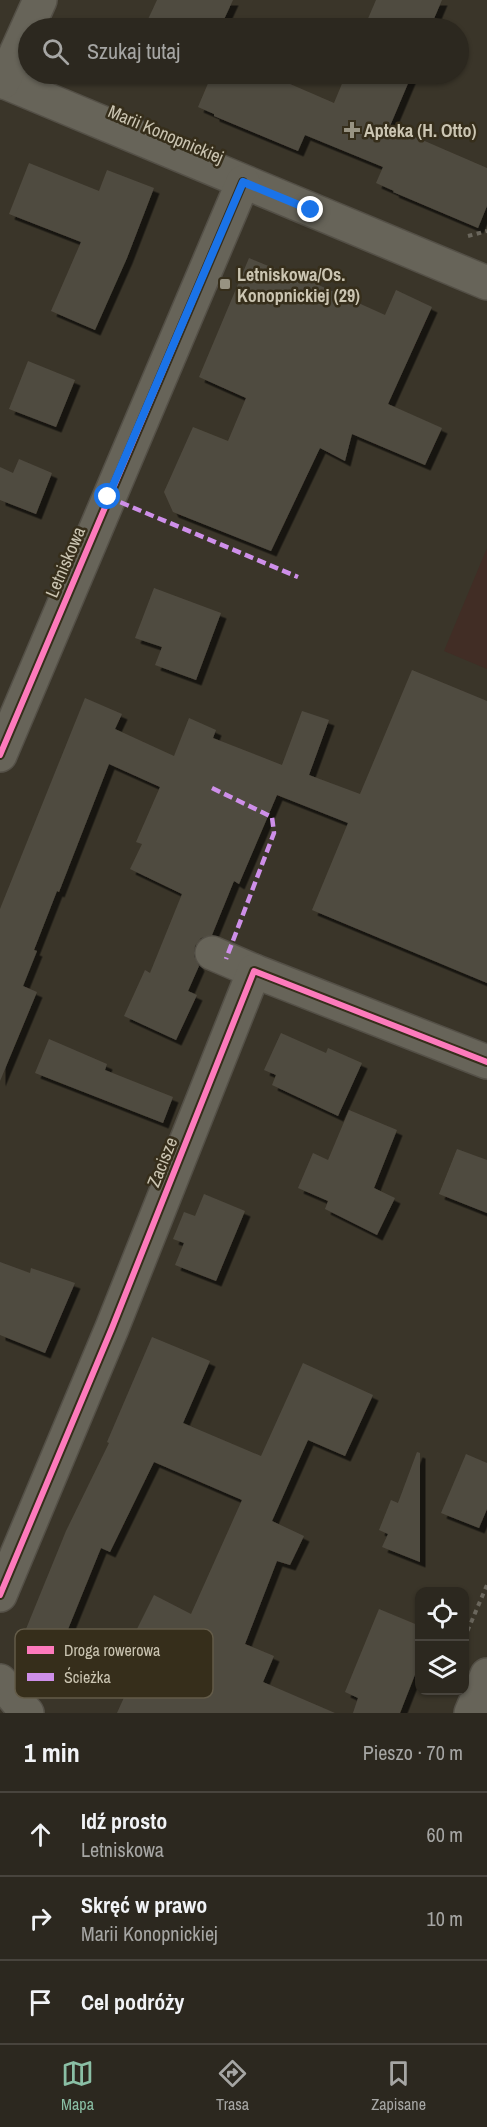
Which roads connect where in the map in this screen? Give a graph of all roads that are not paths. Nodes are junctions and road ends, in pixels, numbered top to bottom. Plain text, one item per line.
1 (40, 0) edge
2 (31, 18) edge
3 (18, 46) edge
4 (1, 81) edge
5 (243, 182) junction
6 (487, 283) edge
7 (0, 755) edge
8 (212, 953) dead end
9 (254, 970) junction
10 (487, 1062) edge
11 (0, 1595) edge
12 (487, 1675) edge
13 (0, 1681) edge
14 (27, 1713) edge
15 (471, 1713) edge

1 - 2 street
3 - 4 street
4 - 5 street, Marii Konopnickiej
5 - 6 street, Marii Konopnickiej
5 - 7 street, Letniskowa
8 - 9 street
9 - 10 street
9 - 11 street, Zacisze
12 - 15 street
13 - 14 street

